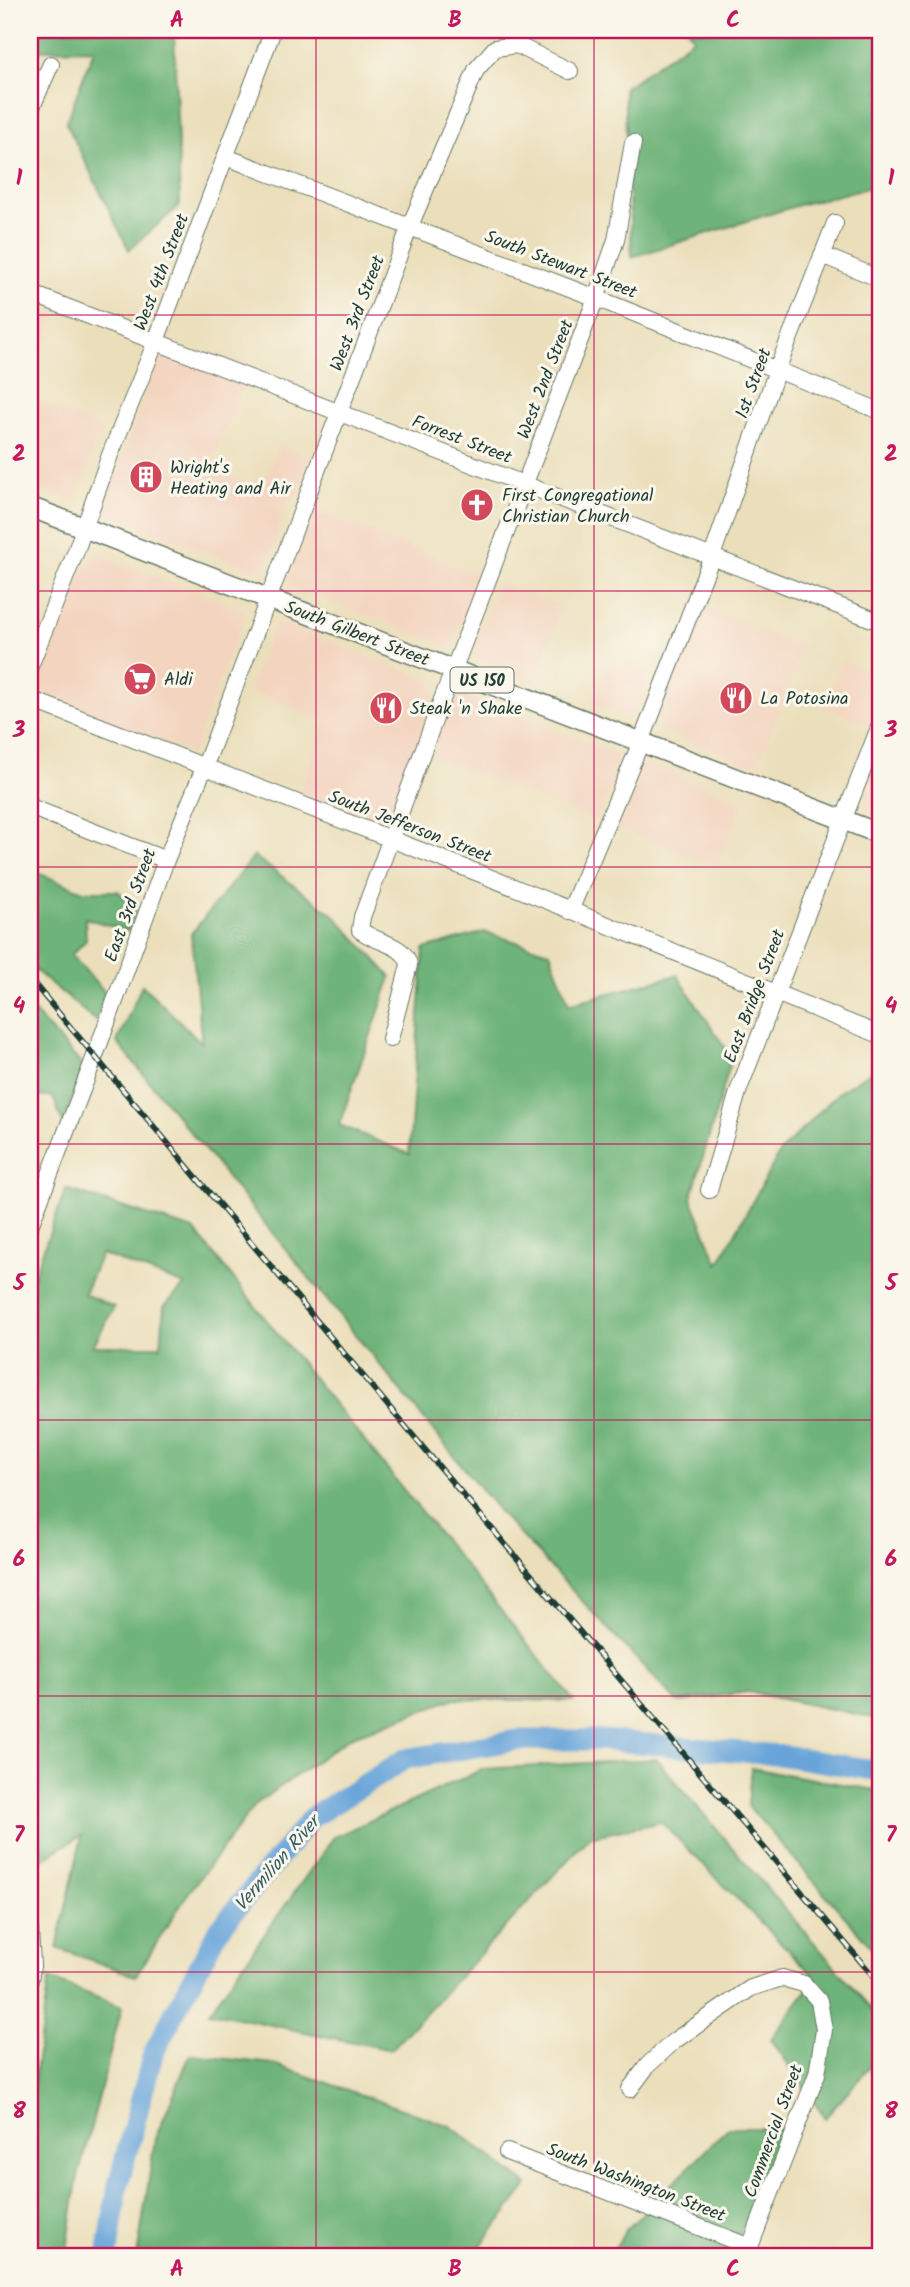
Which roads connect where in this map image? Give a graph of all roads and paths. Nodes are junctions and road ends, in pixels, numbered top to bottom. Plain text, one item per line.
1 (273, 30) edge
2 (51, 64) dead end
3 (570, 71) dead end
4 (30, 111) edge
5 (633, 143) dead end
6 (226, 157) junction
7 (835, 223) dead end
8 (410, 226) junction
9 (822, 255) junction
10 (880, 279) edge
11 (30, 293) edge
12 (596, 298) junction
13 (156, 341) junction
14 (777, 370) junction
15 (880, 411) edge
16 (340, 412) junction
17 (525, 484) junction
18 (30, 507) edge
19 (84, 528) junction
20 (712, 556) junction
21 (268, 598) junction
22 (880, 622) edge
23 (30, 666) edge
24 (454, 670) junction
25 (30, 699) edge
26 (880, 726) edge
27 (642, 741) junction
28 (204, 768) junction
29 (30, 807) edge
30 (843, 819) junction
31 (880, 834) edge
32 (390, 838) junction
33 (166, 860) junction
34 (570, 911) junction
35 (775, 993) junction
36 (880, 1035) edge
37 (390, 1040) dead end
38 (709, 1190) dead end
39 (30, 1226) edge
40 (30, 1929) edge
41 (30, 1980) edge
42 (630, 2089) dead end
43 (507, 2152) dead end
44 (748, 2252) edge

1 - 6 street, West 4th Street
2 - 4 street
3 - 8 street, West 3rd Street
5 - 12 street, West 2nd Street
6 - 8 street, South Stewart Street
6 - 13 street, West 4th Street
7 - 9 street, 1st Street
8 - 12 street, South Stewart Street
8 - 16 street, West 3rd Street
9 - 10 street
9 - 14 street, 1st Street
11 - 13 street, Forrest Street
12 - 14 street, South Stewart Street
12 - 17 street, West 2nd Street
13 - 16 street, Forrest Street
13 - 19 street, West 4th Street
14 - 15 street, South Stewart Street
14 - 20 street, 1st Street
16 - 17 street, Forrest Street
16 - 21 street, West 3rd Street
17 - 20 street, Forrest Street
17 - 24 street, West 2nd Street
18 - 19 main road, South Gilbert Street / US 150
19 - 21 main road, South Gilbert Street / US 150
19 - 23 street, West 4th Street
20 - 22 street, Forrest Street
20 - 27 street, 1st Street
21 - 24 main road, South Gilbert Street / US 150
21 - 28 street, East 3rd Street
24 - 27 main road, South Gilbert Street / US 150
24 - 32 street, West 2nd Street
25 - 28 street, South Jefferson Street
26 - 30 street, East Bridge Street
27 - 30 main road, South Gilbert Street / US 150
27 - 34 street, 1st Street
28 - 32 street, South Jefferson Street
28 - 33 street, East 3rd Street
29 - 33 street
30 - 31 main road, South Gilbert Street / US 150
30 - 35 street, East Bridge Street
32 - 34 street, South Jefferson Street
32 - 37 street, West 2nd Street
33 - 39 street, East 3rd Street
34 - 35 street, South Jefferson Street
35 - 36 street, South Jefferson Street
35 - 38 street, East Bridge Street
40 - 41 street
42 - 44 street, Commercial Street
43 - 44 street, South Washington Street

